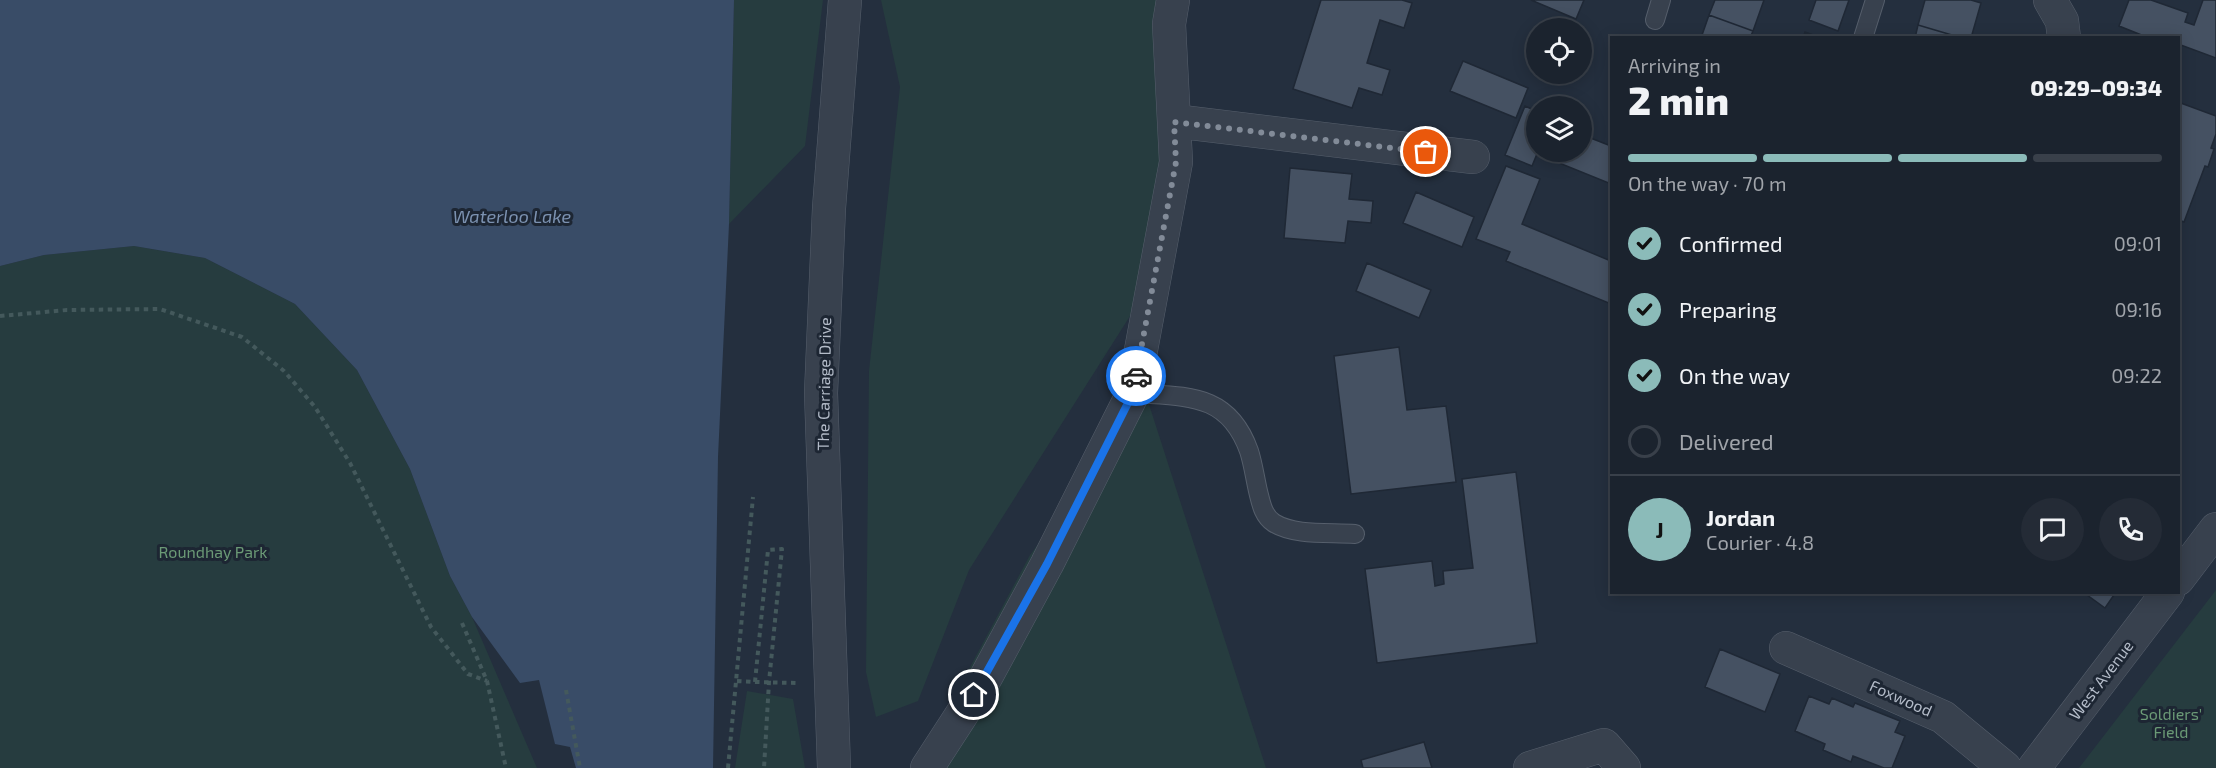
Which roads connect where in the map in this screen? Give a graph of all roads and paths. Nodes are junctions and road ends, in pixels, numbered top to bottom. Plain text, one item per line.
1 (845, 0) edge
2 (1173, 0) edge
3 (1661, 0) edge
4 (1875, 0) edge
5 (2050, 0) edge
6 (1655, 20) dead end
7 (1864, 36) edge
8 (2064, 36) edge
9 (1174, 122) junction
10 (1473, 157) dead end
11 (0, 316) edge
12 (1133, 393) junction
13 (753, 498) dead end
14 (2216, 529) edge
15 (1355, 534) dead end
16 (2180, 575) edge
17 (2165, 594) edge
18 (462, 623) dead end
19 (1786, 648) dead end
20 (487, 681) junction
21 (737, 681) junction
22 (831, 681) junction
23 (755, 682) junction
24 (769, 682) junction
25 (566, 690) dead end
26 (506, 768) edge
27 (580, 768) edge
28 (728, 768) edge
29 (764, 768) edge
30 (834, 768) edge
31 (927, 768) edge
32 (1530, 768) edge
33 (1624, 768) edge
34 (2005, 768) edge
35 (2034, 768) edge

1 - 22 street, The Carriage Drive
2 - 9 street
3 - 6 lane
4 - 7 lane
5 - 8 street
9 - 10 street
9 - 12 street
11 - 20 path
12 - 15 lane
12 - 31 street
13 - 21 path
14 - 16 street, West Avenue
17 - 35 street, West Avenue
18 - 20 path
19 - 34 street, Foxwood
20 - 26 path
21 - 23 path
21 - 28 path
22 - 24 path
22 - 30 street, The Carriage Drive
23 - 24 path
23 - 24 path
24 - 29 path
25 - 27 path
32 - 33 street

